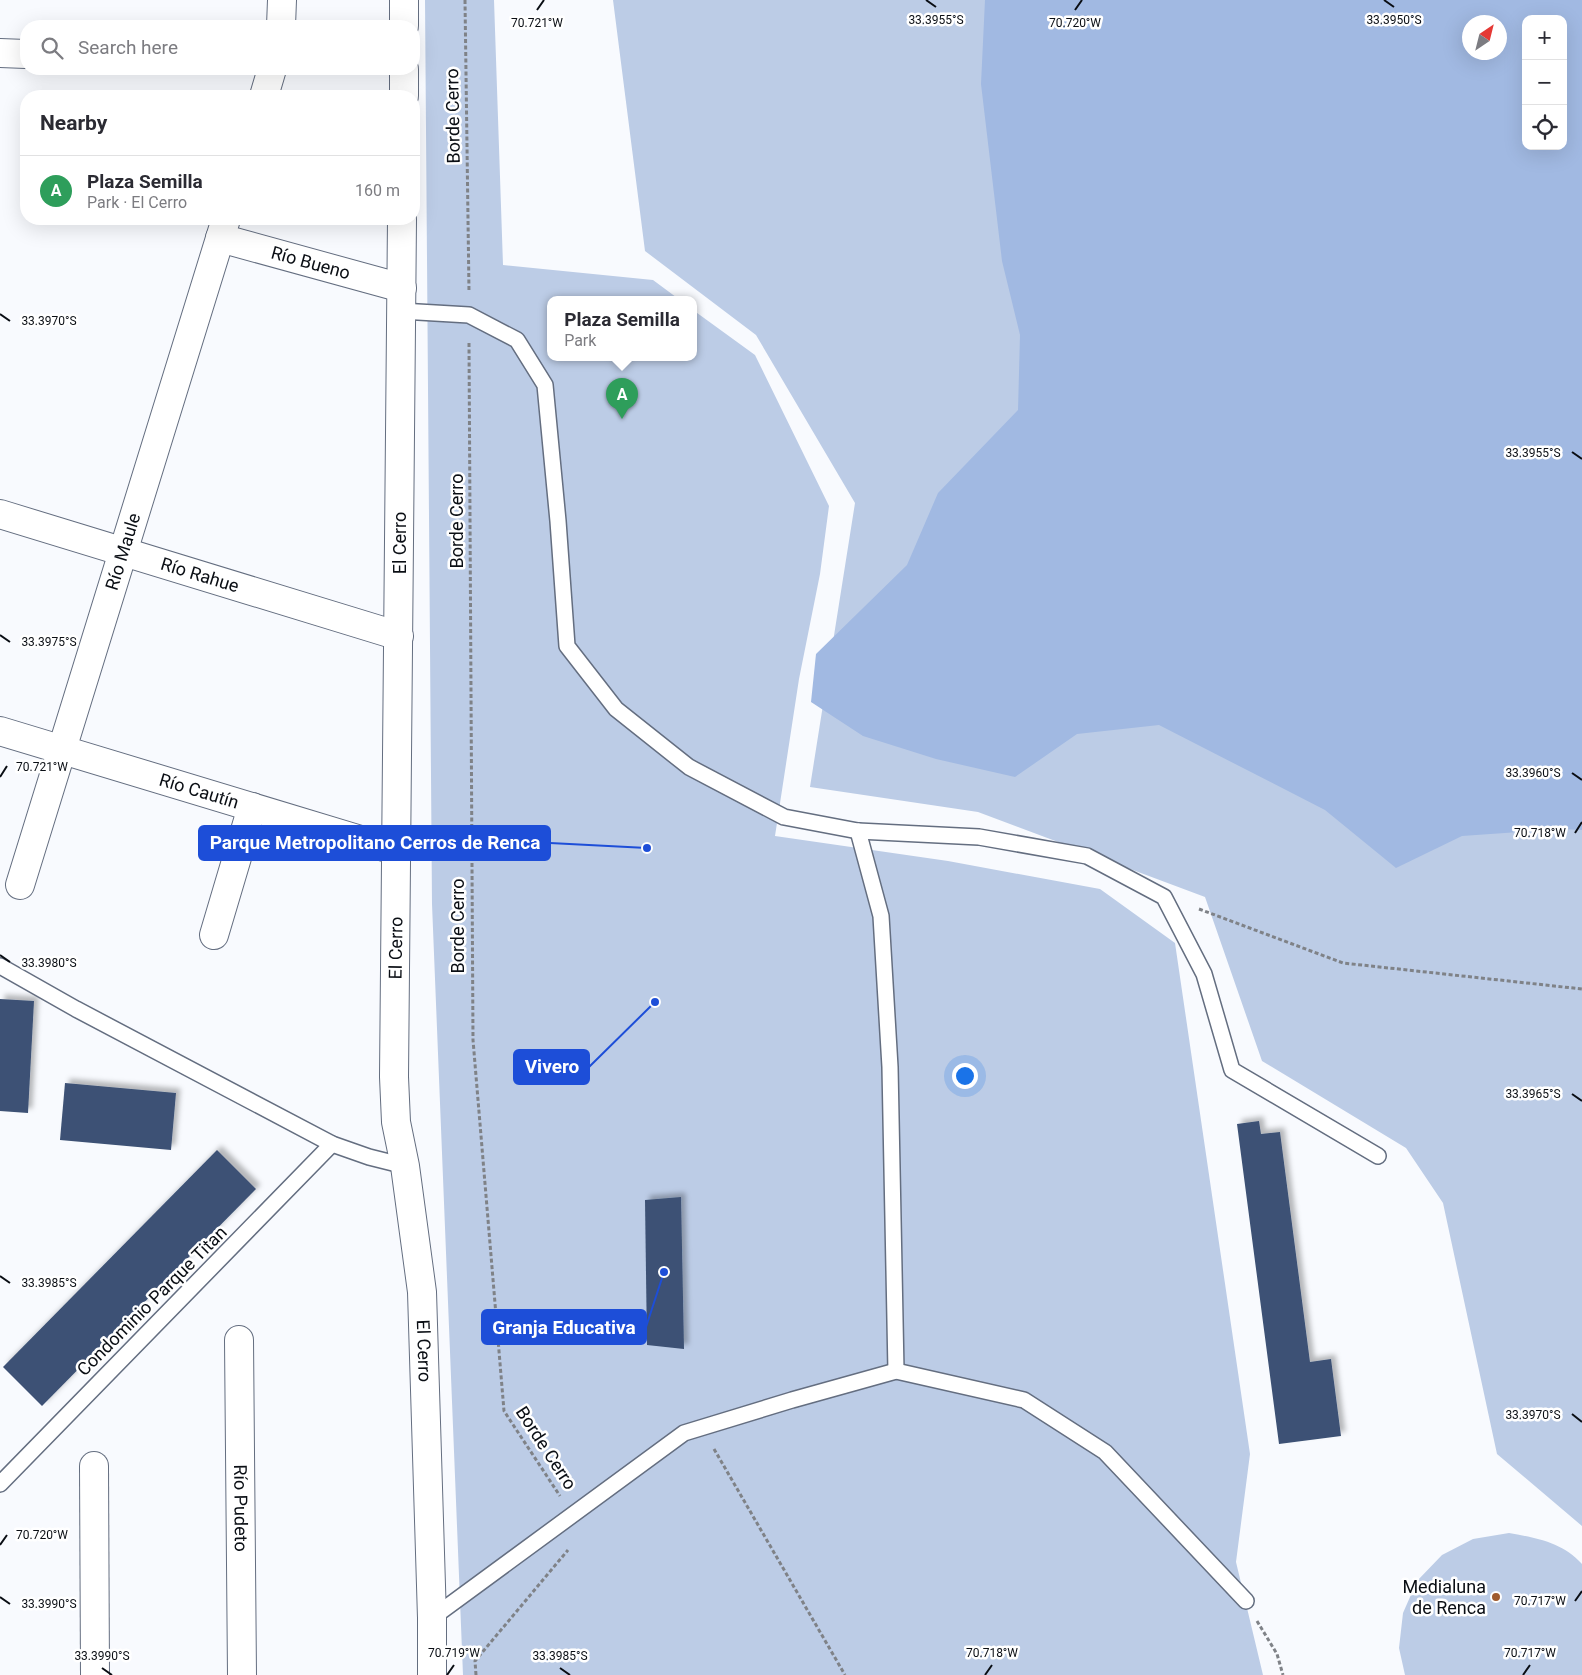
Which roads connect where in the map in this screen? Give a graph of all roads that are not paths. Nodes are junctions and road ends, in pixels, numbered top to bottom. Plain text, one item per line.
1 (282, 0) edge
2 (404, 0) edge
3 (280, 20) edge
4 (404, 20) edge
5 (0, 52) edge
6 (20, 54) edge
7 (270, 75) edge
8 (404, 75) edge
9 (266, 90) edge
10 (404, 90) edge
11 (402, 225) edge
12 (223, 228) edge
13 (401, 299) junction
14 (0, 514) edge
15 (123, 551) junction
16 (399, 636) junction
17 (0, 731) edge
18 (62, 749) junction
19 (252, 807) junction
20 (858, 830) junction
21 (398, 851) junction
22 (20, 886) dead end
23 (214, 935) dead end
24 (0, 966) edge
25 (332, 1144) junction
26 (1378, 1156) dead end
27 (405, 1166) junction
28 (239, 1340) dead end
29 (896, 1371) junction
30 (94, 1466) dead end
31 (0, 1484) edge
32 (1246, 1601) road end
33 (432, 1618) junction
34 (95, 1675) edge
35 (242, 1675) edge
36 (432, 1675) edge

1 - 3 street
2 - 4 street
5 - 6 street
7 - 9 street
8 - 10 street
11 - 13 street, El Cerro
12 - 13 street, Río Bueno
12 - 15 street, Río Maule
13 - 16 street, El Cerro
13 - 20 lane
14 - 15 street, Río Rahue
15 - 16 street, Río Rahue
15 - 18 street, Río Maule
16 - 21 street, El Cerro
17 - 18 street, Río Cautín
18 - 19 street, Río Cautín
18 - 22 street, Río Maule
19 - 21 street, Río Cautín
19 - 23 street
20 - 26 lane
20 - 29 lane
21 - 27 street, El Cerro
24 - 25 lane
25 - 27 lane
25 - 31 lane, Condominio Parque Titan
27 - 33 street, El Cerro
28 - 35 street, Río Pudeto
29 - 32 lane
29 - 33 lane
30 - 34 street
33 - 36 street, El Cerro

